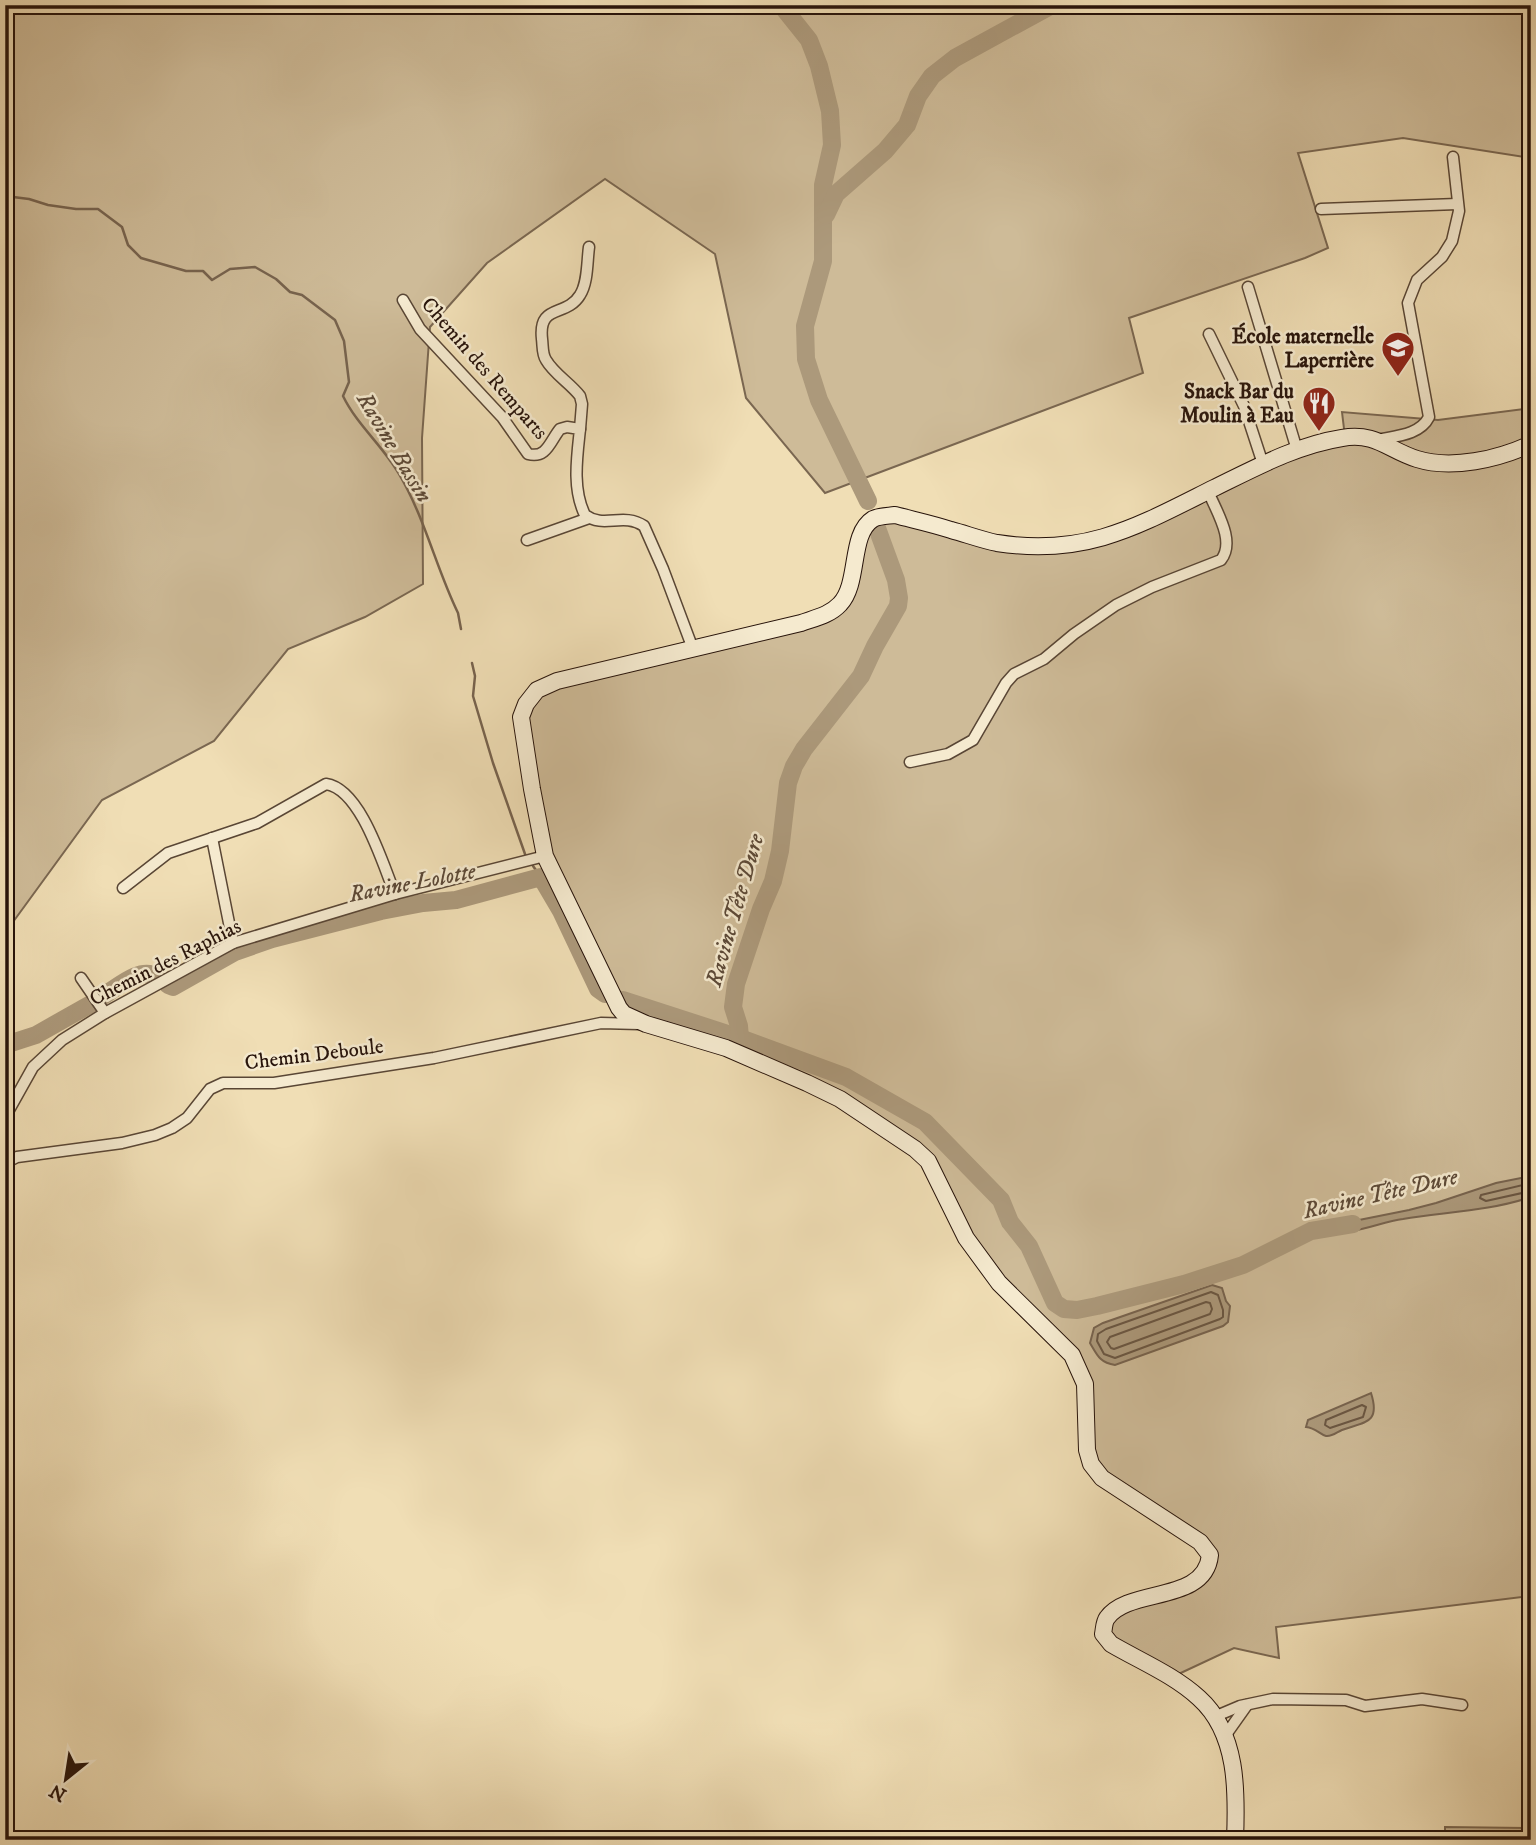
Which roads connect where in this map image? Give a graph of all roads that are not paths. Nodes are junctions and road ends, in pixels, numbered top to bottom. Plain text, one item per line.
1 (1452, 157) dead end
2 (1458, 208) junction
3 (1321, 209) dead end
4 (589, 247) dead end
5 (1248, 287) dead end
6 (403, 300) dead end
7 (1209, 334) dead end
8 (580, 429) junction
9 (1377, 440) junction
10 (1531, 444) edge
11 (1297, 450) junction
12 (1263, 464) junction
13 (1208, 491) junction
14 (589, 518) junction
15 (527, 540) dead end
16 (693, 649) junction
17 (910, 762) dead end
18 (212, 838) junction
19 (545, 856) junction
20 (123, 888) dead end
21 (395, 894) junction
22 (233, 943) junction
23 (81, 978) dead end
24 (105, 1013) junction
25 (646, 1024) junction
26 (5, 1117) edge
27 (5, 1163) edge
28 (1247, 1705) junction
29 (1462, 1705) dead end
30 (1214, 1717) junction
31 (1225, 1736) junction
32 (1235, 1840) edge

1 - 2 street
2 - 3 street
2 - 9 street
4 - 8 street
5 - 11 street
6 - 8 street, Chemin des Remparts
7 - 12 street
8 - 14 street, Chemin des Remparts
9 - 10 street
9 - 11 street
11 - 12 street
12 - 13 street
13 - 16 street
13 - 17 street
14 - 15 street
14 - 16 street
16 - 19 street
18 - 20 street
18 - 21 street
18 - 22 street
19 - 21 street, Chemin des Raphias
19 - 25 street
21 - 22 street, Chemin des Raphias
22 - 24 street, Chemin des Raphias
23 - 24 street
24 - 26 street, Chemin des Raphias
25 - 27 street, Chemin Deboule
25 - 30 street
28 - 29 street
28 - 30 street
28 - 31 street
30 - 31 street
31 - 32 street

